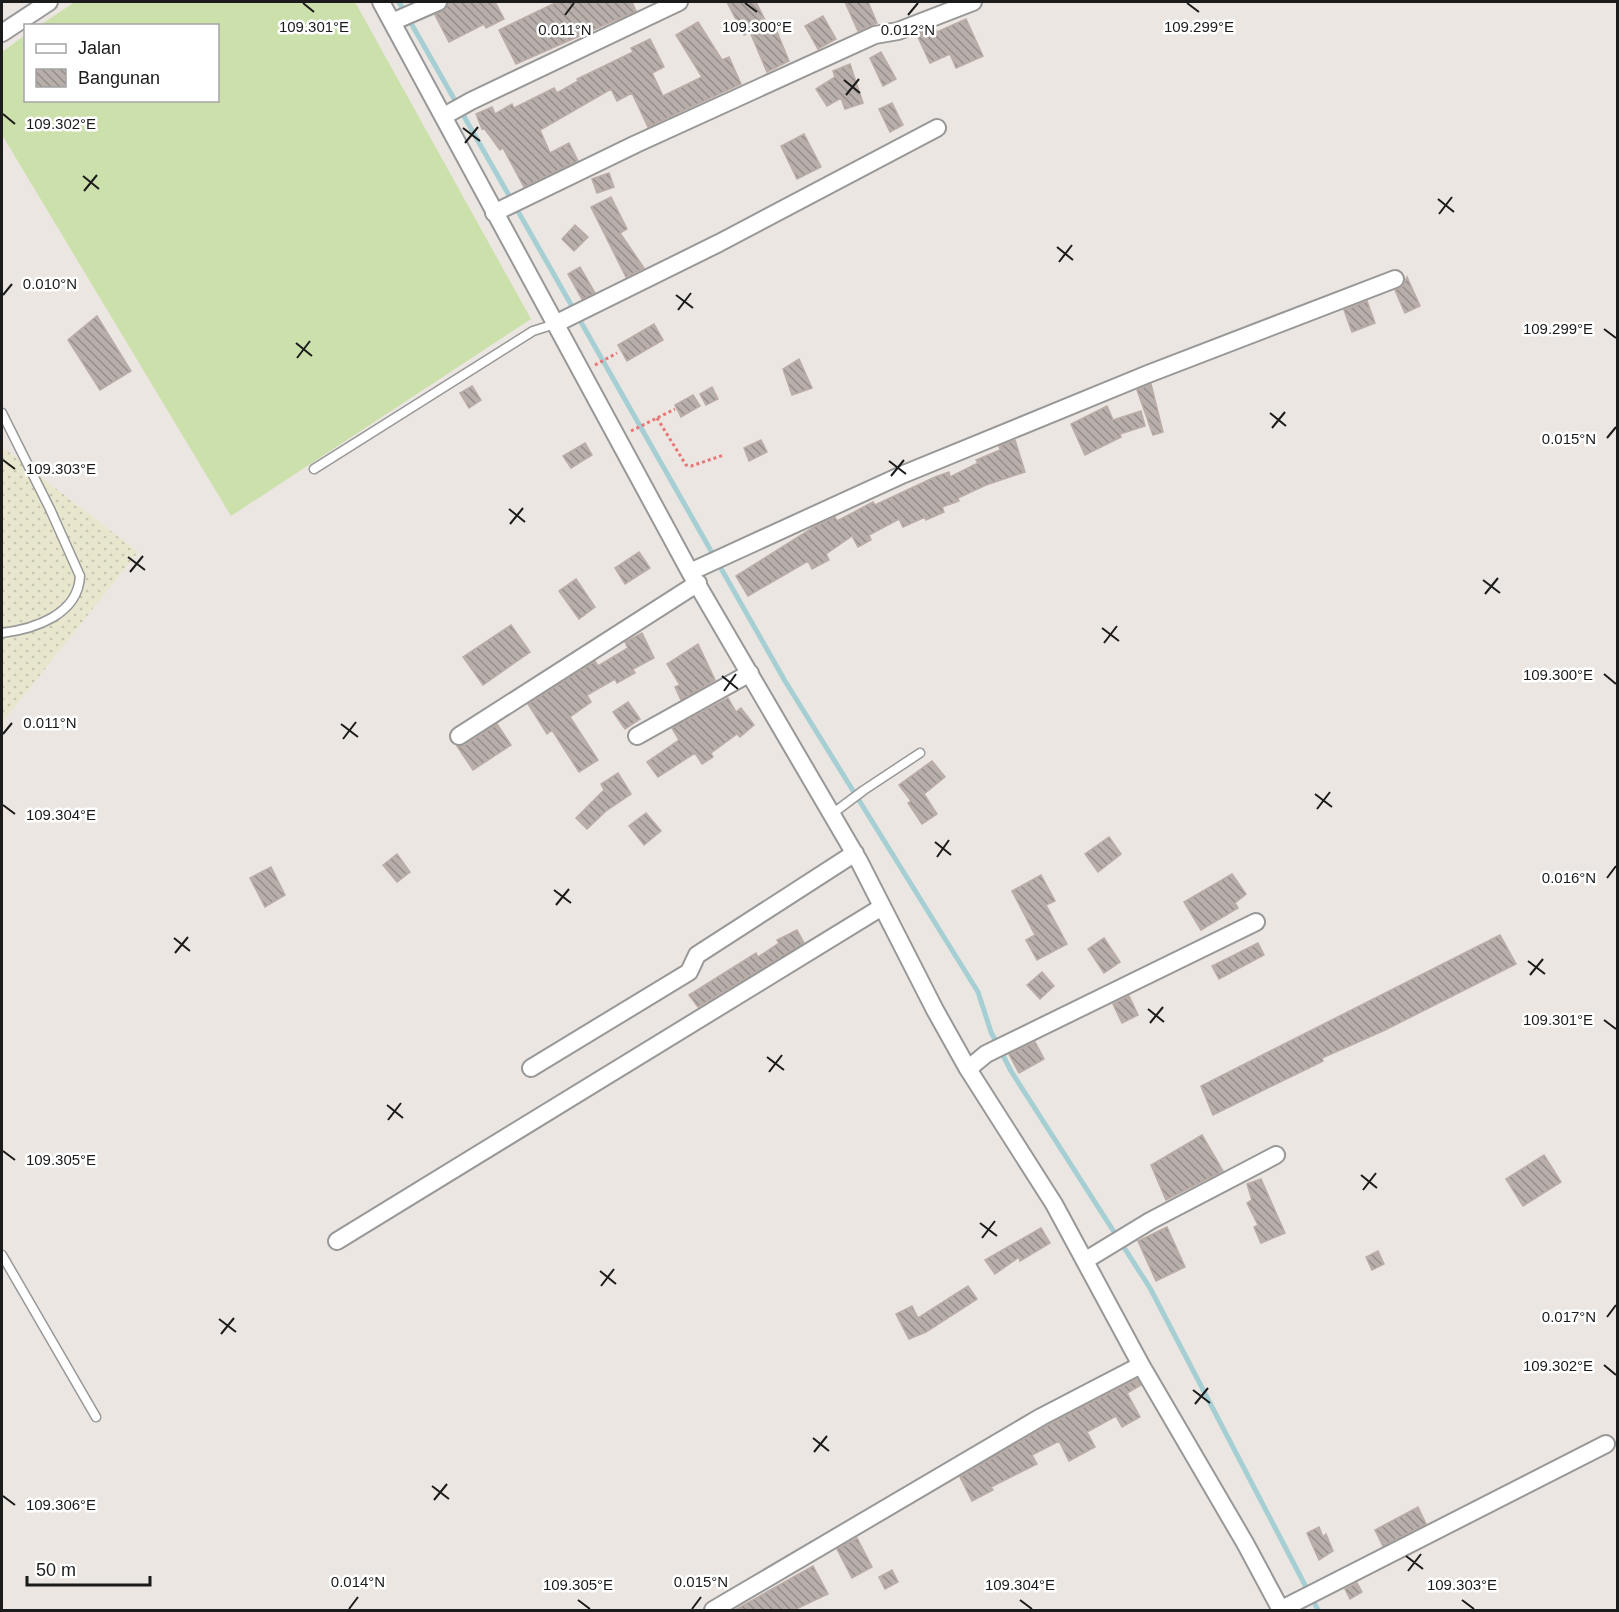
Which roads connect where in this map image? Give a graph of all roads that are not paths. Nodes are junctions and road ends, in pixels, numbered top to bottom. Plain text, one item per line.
1 (49, 2) edge
2 (381, 2) edge
3 (438, 2) edge
4 (679, 2) edge
5 (973, 2) edge
6 (395, 21) junction
7 (2, 33) edge
8 (447, 115) junction
9 (937, 128) dead end
10 (500, 210) junction
11 (1395, 279) dead end
12 (560, 322) junction
13 (2, 413) edge
14 (314, 469) dead end
15 (694, 577) junction
16 (2, 633) edge
17 (750, 673) junction
18 (459, 736) dead end
19 (637, 736) dead end
20 (920, 753) dead end
21 (832, 814) junction
22 (855, 853) junction
23 (882, 907) junction
24 (1256, 922) dead end
25 (531, 1068) dead end
26 (968, 1069) junction
27 (1276, 1155) dead end
28 (337, 1241) dead end
29 (2, 1256) edge
30 (1086, 1260) junction
31 (1142, 1365) junction
32 (96, 1417) dead end
33 (1606, 1444) dead end
34 (1280, 1610) edge
35 (714, 1611) edge

1 - 7 street
2 - 6 street
3 - 6 street
4 - 8 street
5 - 10 street
6 - 8 street
8 - 10 street
9 - 12 street
10 - 12 street
11 - 15 street
12 - 14 lane
12 - 15 street
13 - 16 lane
15 - 17 street
15 - 18 street
17 - 19 street
17 - 21 street
20 - 21 lane
21 - 22 street
22 - 23 street
22 - 25 street
23 - 26 street
23 - 28 street
24 - 26 street
26 - 30 street
27 - 30 street
29 - 32 lane
30 - 31 street
31 - 34 street
31 - 35 street
33 - 34 street

